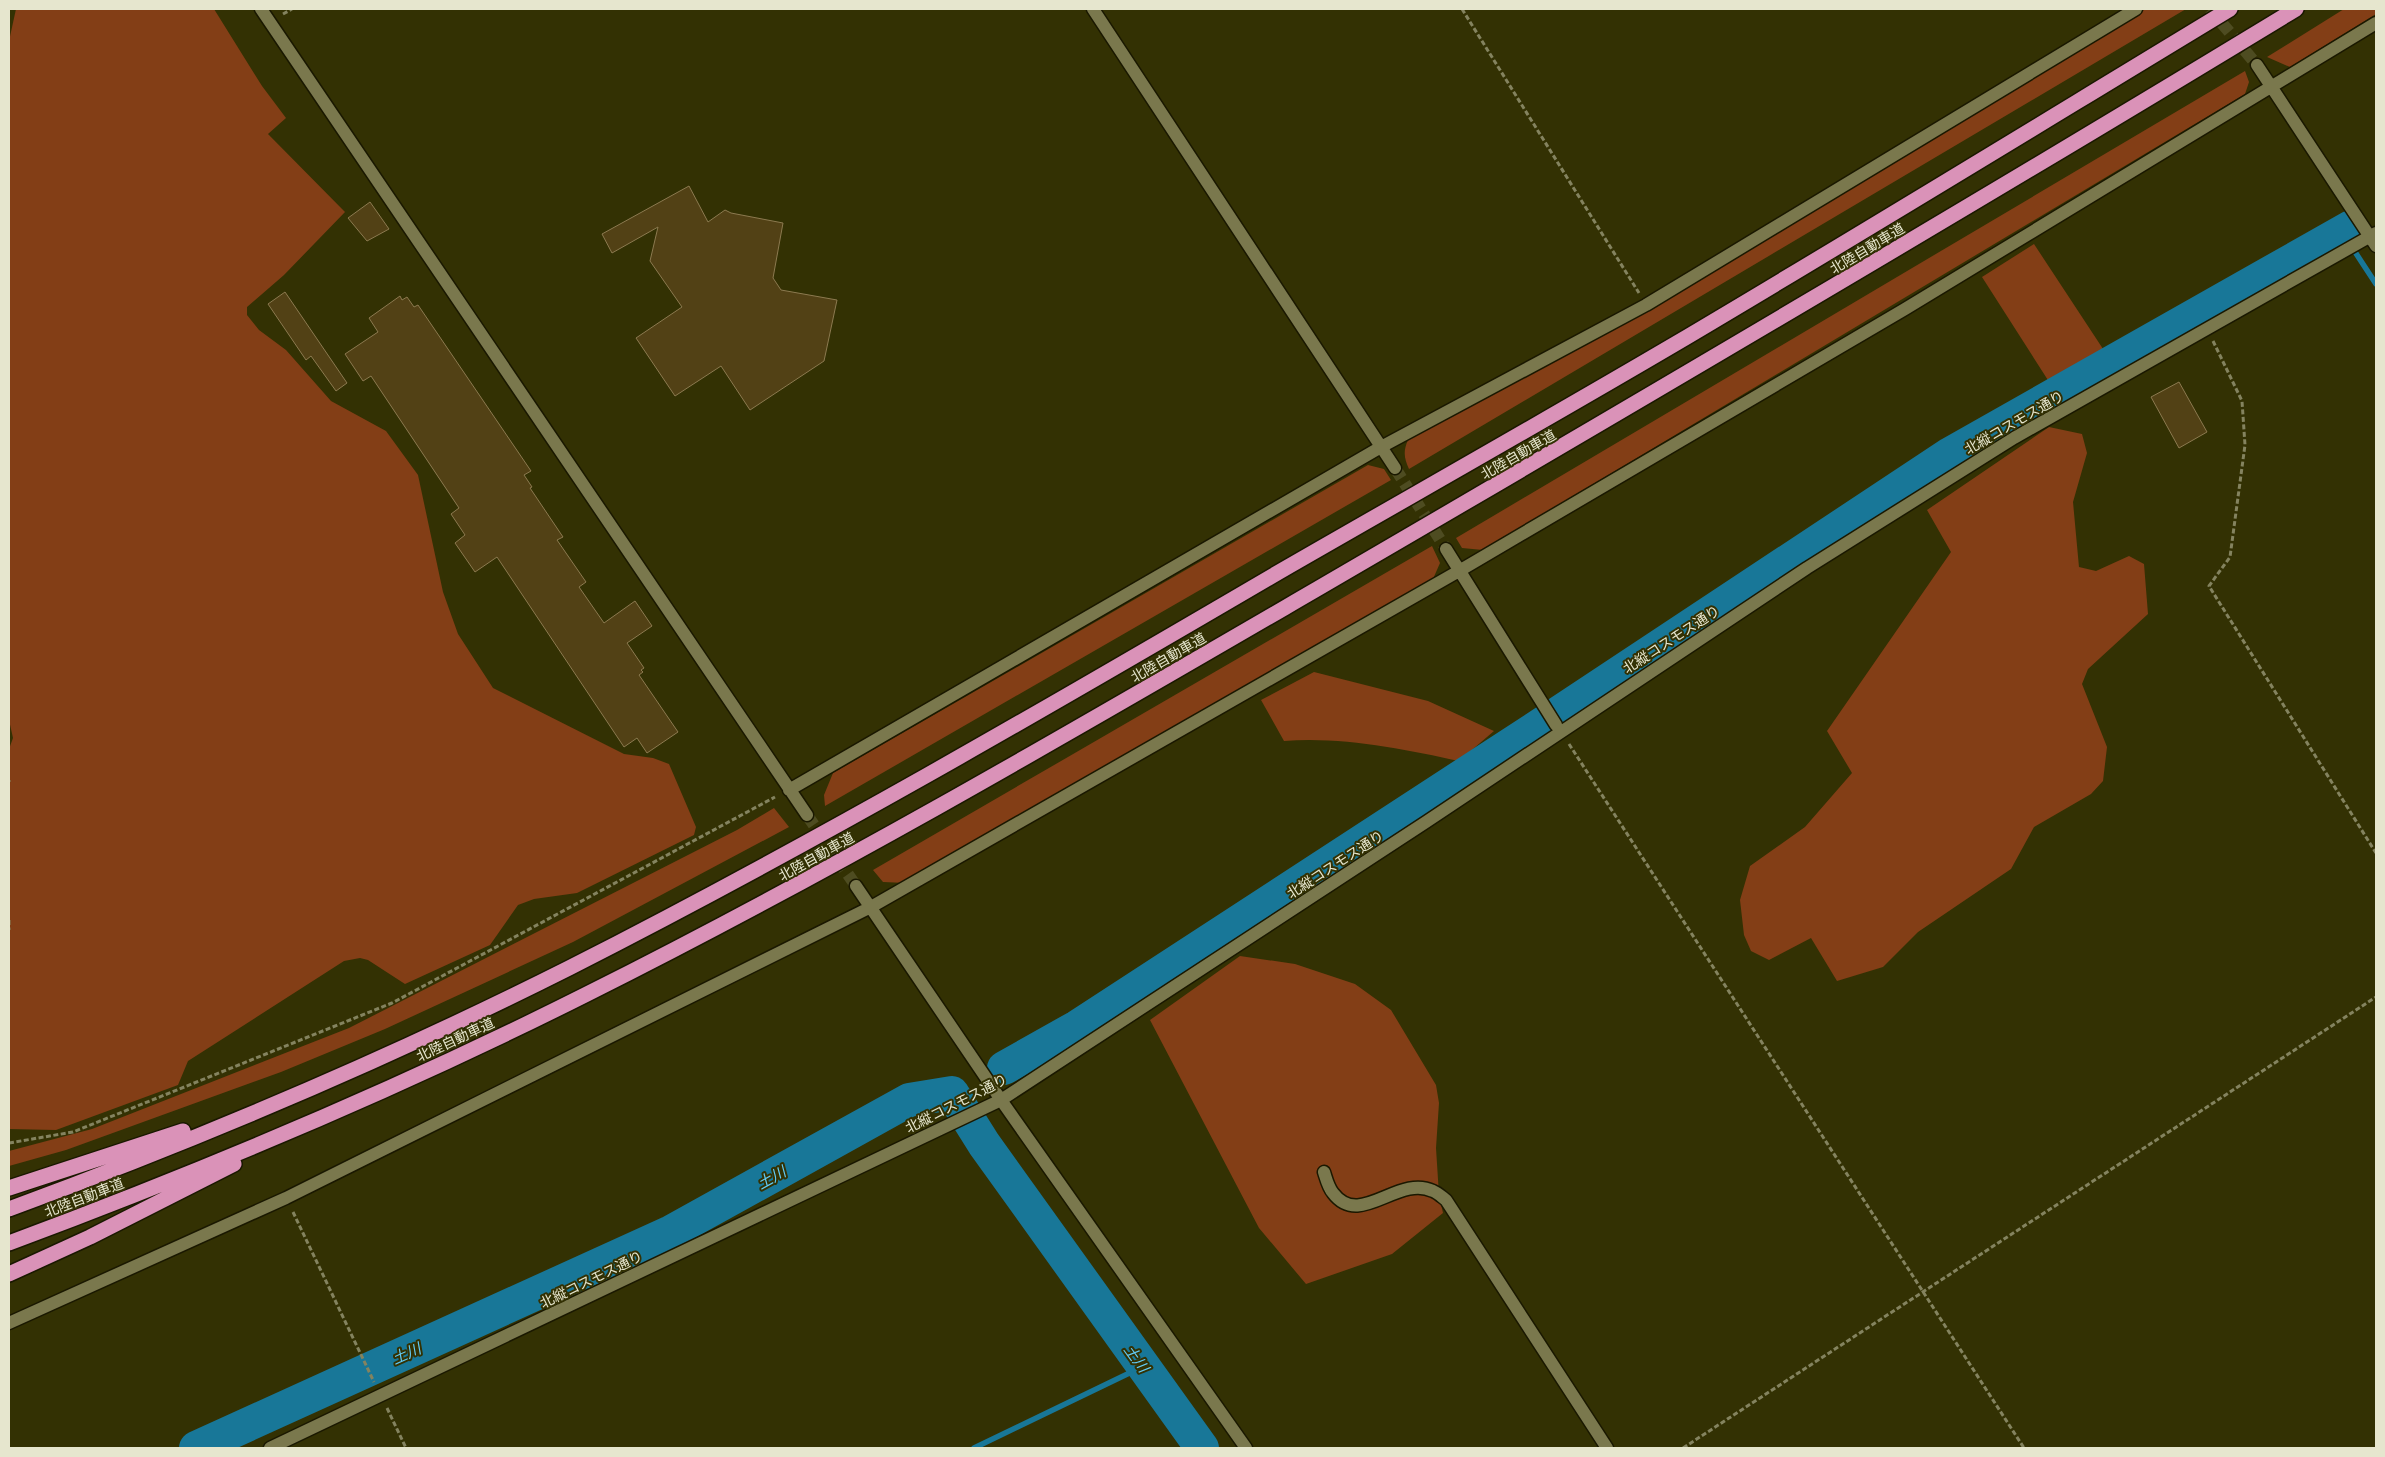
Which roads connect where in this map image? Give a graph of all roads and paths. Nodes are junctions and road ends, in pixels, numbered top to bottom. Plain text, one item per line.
1 (261, 9) edge
2 (1092, 9) edge
3 (1462, 9) edge
4 (2136, 9) edge
5 (2230, 9) edge
6 (2296, 9) edge
7 (2376, 22) edge
8 (2257, 65) tunnel mouth
9 (2271, 87) junction
10 (2371, 239) edge
11 (1646, 305) junction
12 (2208, 330) junction
13 (1381, 447) junction
14 (1395, 468) tunnel mouth
15 (1446, 549) tunnel mouth
16 (1458, 571) junction
17 (1558, 728) junction
18 (789, 790) junction
19 (807, 816) tunnel mouth
20 (2376, 853) edge
21 (856, 886) tunnel mouth
22 (871, 907) junction
23 (9, 920) edge
24 (9, 930) edge
25 (2376, 997) edge
26 (315, 1086) junction
27 (997, 1102) junction
28 (326, 1116) junction
29 (9, 1143) edge
30 (1324, 1172) dead end
31 (9, 1188) edge
32 (286, 1198) junction
33 (9, 1209) edge
34 (9, 1243) edge
35 (9, 1274) edge
36 (1923, 1292) junction
37 (9, 1323) edge
38 (378, 1391) junction
39 (270, 1448) edge
40 (406, 1448) edge
41 (1246, 1448) edge
42 (1607, 1448) edge
43 (1683, 1448) edge
44 (2024, 1448) edge

1 - 18 street
2 - 13 street
3 - 11 path
4 - 11 street
5 - 26 highway, 北陸自動車道
6 - 28 highway, 北陸自動車道
7 - 9 street
8 - 9 street
9 - 10 street
9 - 16 street
10 - 12 street, 北縦コスモス通り
11 - 13 street
12 - 17 street, 北縦コスモス通り
12 - 20 path
13 - 14 street
13 - 18 street
15 - 16 street
16 - 17 street
16 - 22 street
17 - 27 street, 北縦コスモス通り
17 - 36 path
18 - 19 street
18 - 29 path
21 - 22 street
22 - 27 street
22 - 32 street
23 - 24 path
25 - 36 path
26 - 31 highway
26 - 33 highway, 北陸自動車道
27 - 38 street, 北縦コスモス通り
27 - 41 street
28 - 34 highway, 北陸自動車道
28 - 35 highway
30 - 42 street
32 - 37 street
32 - 38 path
36 - 43 path
36 - 44 path
38 - 39 street, 北縦コスモス通り
38 - 40 path

